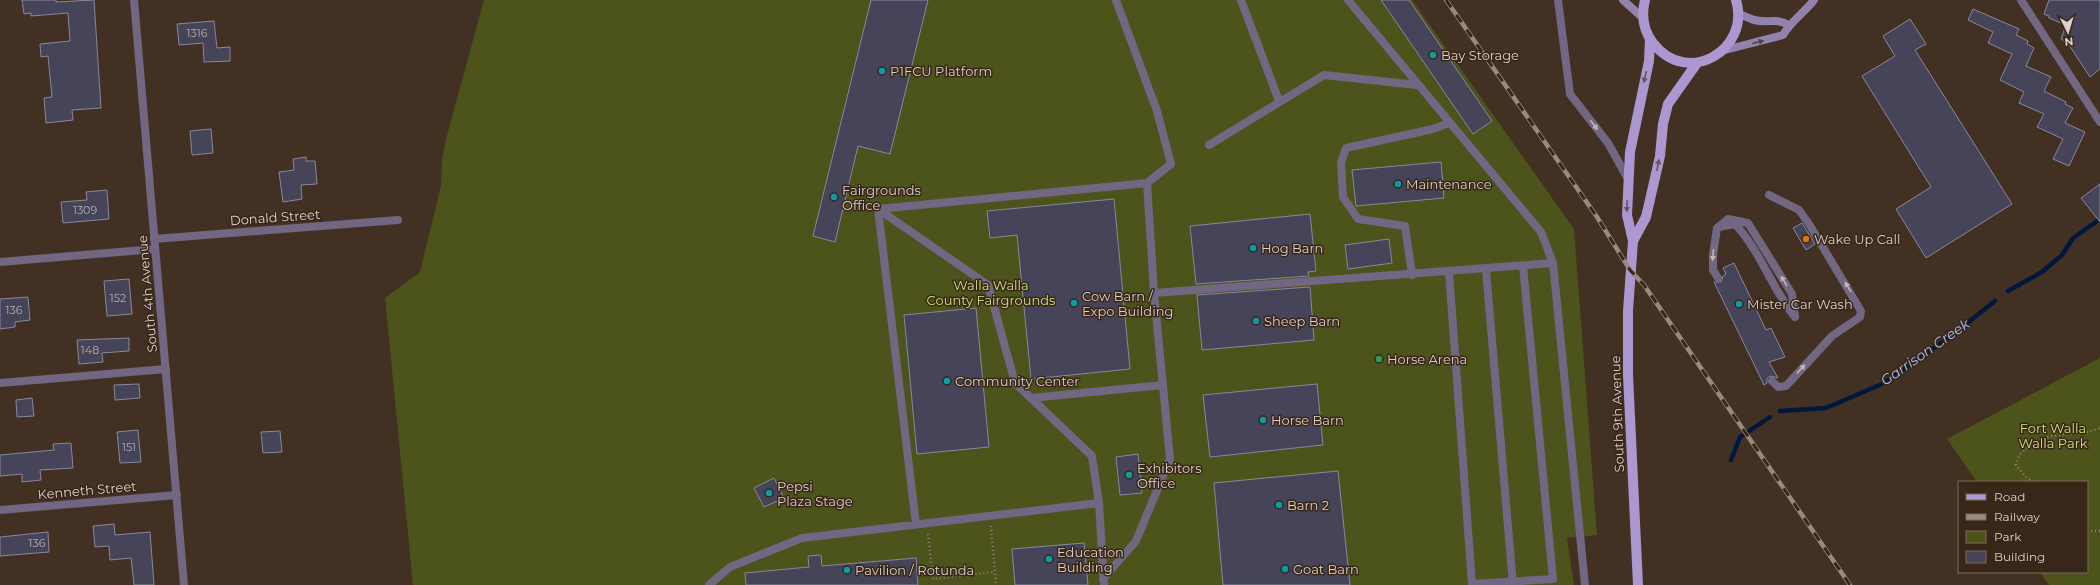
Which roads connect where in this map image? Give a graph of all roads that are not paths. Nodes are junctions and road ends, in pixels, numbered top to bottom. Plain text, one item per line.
1 (134, 0) edge
2 (1116, 0) edge
3 (1241, 0) edge
4 (1348, 0) edge
5 (1558, 0) edge
6 (1623, 0) edge
7 (1645, 0) edge
8 (1736, 0) edge
9 (1814, 0) edge
10 (2021, 0) edge
11 (1739, 14) junction
12 (1643, 18) junction
13 (1789, 25) junction
14 (1650, 39) junction
15 (1721, 51) junction
16 (1697, 63) junction
17 (1417, 85) junction
18 (1279, 101) junction
19 (2100, 122) edge
20 (1449, 123) junction
21 (1209, 145) dead end
22 (1628, 179) junction
23 (1147, 183) junction
24 (1769, 195) dead end
25 (878, 209) junction
26 (398, 220) dead end
27 (154, 239) junction
28 (1633, 241) junction
29 (155, 249) junction
30 (0, 262) edge
31 (1553, 264) junction
32 (1523, 266) junction
33 (1486, 270) junction
34 (1449, 272) junction
35 (1412, 275) junction
36 (1718, 278) dead end
37 (1154, 293) junction
38 (1795, 317) dead end
39 (166, 368) junction
40 (1772, 381) dead end
41 (0, 383) edge
42 (1163, 385) junction
43 (1031, 398) junction
44 (176, 494) junction
45 (1099, 503) junction
46 (0, 510) edge
47 (916, 524) junction
48 (1104, 582) edge
49 (1513, 583) edge
50 (184, 585) edge
51 (709, 585) edge
52 (1585, 585) edge
53 (1638, 585) edge

1 - 27 street, South 4th Avenue
2 - 23 street
3 - 18 street
4 - 17 street
5 -> 22 street
6 - 12 main road
7 - 12 main road
8 - 11 main road
9 - 13 main road
10 - 19 street
11 - 13 main road
11 - 15 main road
12 - 14 main road
15 -> 13 main road
14 - 16 main road
14 -> 22 main road, South 9th Avenue
15 - 16 main road
28 -> 16 main road, South 9th Avenue
17 - 18 street
17 - 20 street
18 - 21 street
20 - 31 street
20 - 35 street
22 -> 28 main road, South 9th Avenue
23 - 25 street
23 - 37 street
40 -> 24 street
25 - 43 street
25 - 47 street
26 - 27 street, Donald Street
27 - 29 street, South 4th Avenue
28 - 53 main road, South 9th Avenue
29 - 30 street
29 - 39 street, South 4th Avenue
31 - 32 street
31 - 52 street
32 - 33 street
32 - 49 street
33 - 34 street
33 - 49 street
34 - 35 street
34 - 49 street
35 - 37 street
38 -> 36 street
37 - 42 street
39 - 41 street
39 - 44 street, South 4th Avenue
42 - 43 street
42 - 48 street
43 - 45 street
44 - 46 street, Kenneth Street
44 - 50 street, South 4th Avenue
45 - 47 street
45 - 48 street
47 - 51 street

